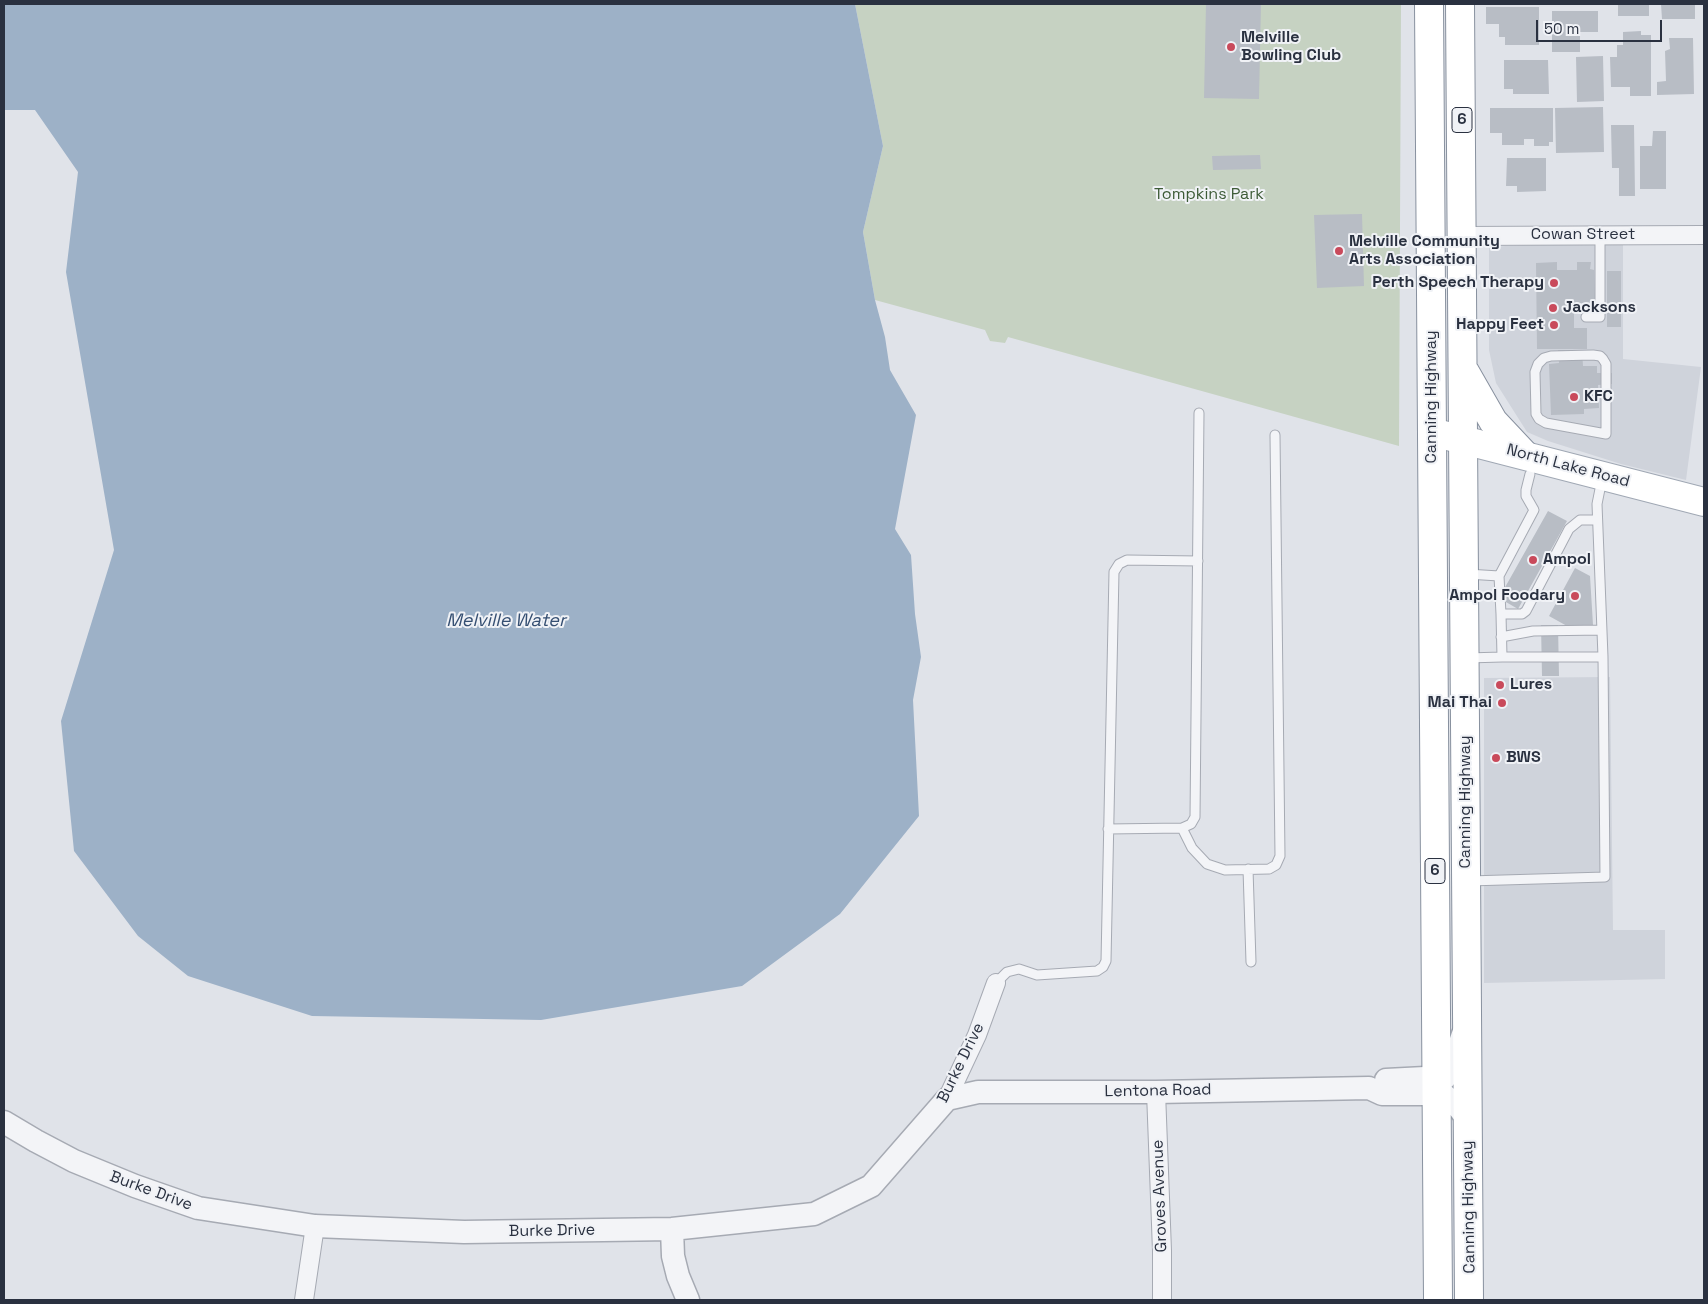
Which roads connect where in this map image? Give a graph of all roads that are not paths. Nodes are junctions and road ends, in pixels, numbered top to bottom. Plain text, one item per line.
1 (1429, 4) edge
2 (1460, 4) edge
3 (1600, 235) junction
4 (1704, 235) edge
5 (1462, 236) junction
6 (1586, 317) dead end
7 (1463, 368) junction
8 (1199, 413) dead end
9 (1606, 434) joint
10 (1274, 435) dead end
11 (1432, 442) junction
12 (1464, 449) junction
13 (1527, 464) junction
14 (1600, 489) junction
15 (1704, 502) edge
16 (1704, 515) edge
17 (1597, 520) junction
18 (1198, 561) junction
19 (1464, 574) junction
20 (1499, 576) junction
21 (1500, 614) junction
22 (1602, 630) junction
23 (1501, 637) junction
24 (1502, 657) junction
25 (1603, 657) junction
26 (1465, 658) junction
27 (1182, 828) junction
28 (1108, 829) junction
29 (1248, 870) junction
30 (1466, 881) junction
31 (1251, 962) dead end
32 (996, 983) joint
33 (1467, 1021) junction
34 (1436, 1088) junction
35 (1156, 1092) junction
36 (947, 1099) junction
37 (1468, 1120) junction
38 (4, 1122) edge
39 (315, 1226) junction
40 (672, 1229) junction
41 (304, 1300) edge
42 (688, 1300) edge
43 (1162, 1300) edge
44 (1438, 1300) edge
45 (1470, 1300) edge

1 - 11 main road, Canning Highway / 6
2 - 5 main road, Canning Highway / 6
3 - 4 street, Cowan Street
3 - 5 street, Cowan Street
3 - 6 lane
5 - 7 main road, Canning Highway / 6
7 - 12 main road, Canning Highway / 6
7 - 13 main road
8 - 18 lane
9 - 9 lane
10 - 29 lane
11 - 12 main road, North Lake Road
11 - 34 main road, Canning Highway / 6
12 - 13 main road, North Lake Road
12 - 19 main road, Canning Highway / 6
13 - 14 main road, North Lake Road
13 - 15 main road, North Lake Road
13 - 20 lane
14 - 16 main road, North Lake Road
14 - 17 lane
17 - 21 lane
17 - 22 lane
18 - 27 lane
18 - 28 lane
19 - 20 lane
19 - 26 main road, Canning Highway / 6
20 - 21 lane
21 - 23 lane
22 - 23 lane
22 - 25 lane
23 - 24 lane
24 - 25 lane
24 - 26 lane
25 - 30 lane
26 - 30 main road, Canning Highway / 6
27 - 28 lane
27 - 29 lane
28 - 32 lane
29 - 31 lane
30 - 33 main road, Canning Highway / 6
32 - 36 street, Burke Drive
33 - 34 street
33 - 37 main road, Canning Highway / 6
34 - 35 street, Lentona Road
34 - 37 street, Lentona Road
34 - 44 main road, Canning Highway / 6
35 - 36 street, Lentona Road
35 - 43 street, Groves Avenue
36 - 40 street, Burke Drive
37 - 45 main road, Canning Highway / 6
38 - 39 street, Burke Drive
39 - 40 street, Burke Drive
39 - 41 street
40 - 42 street

